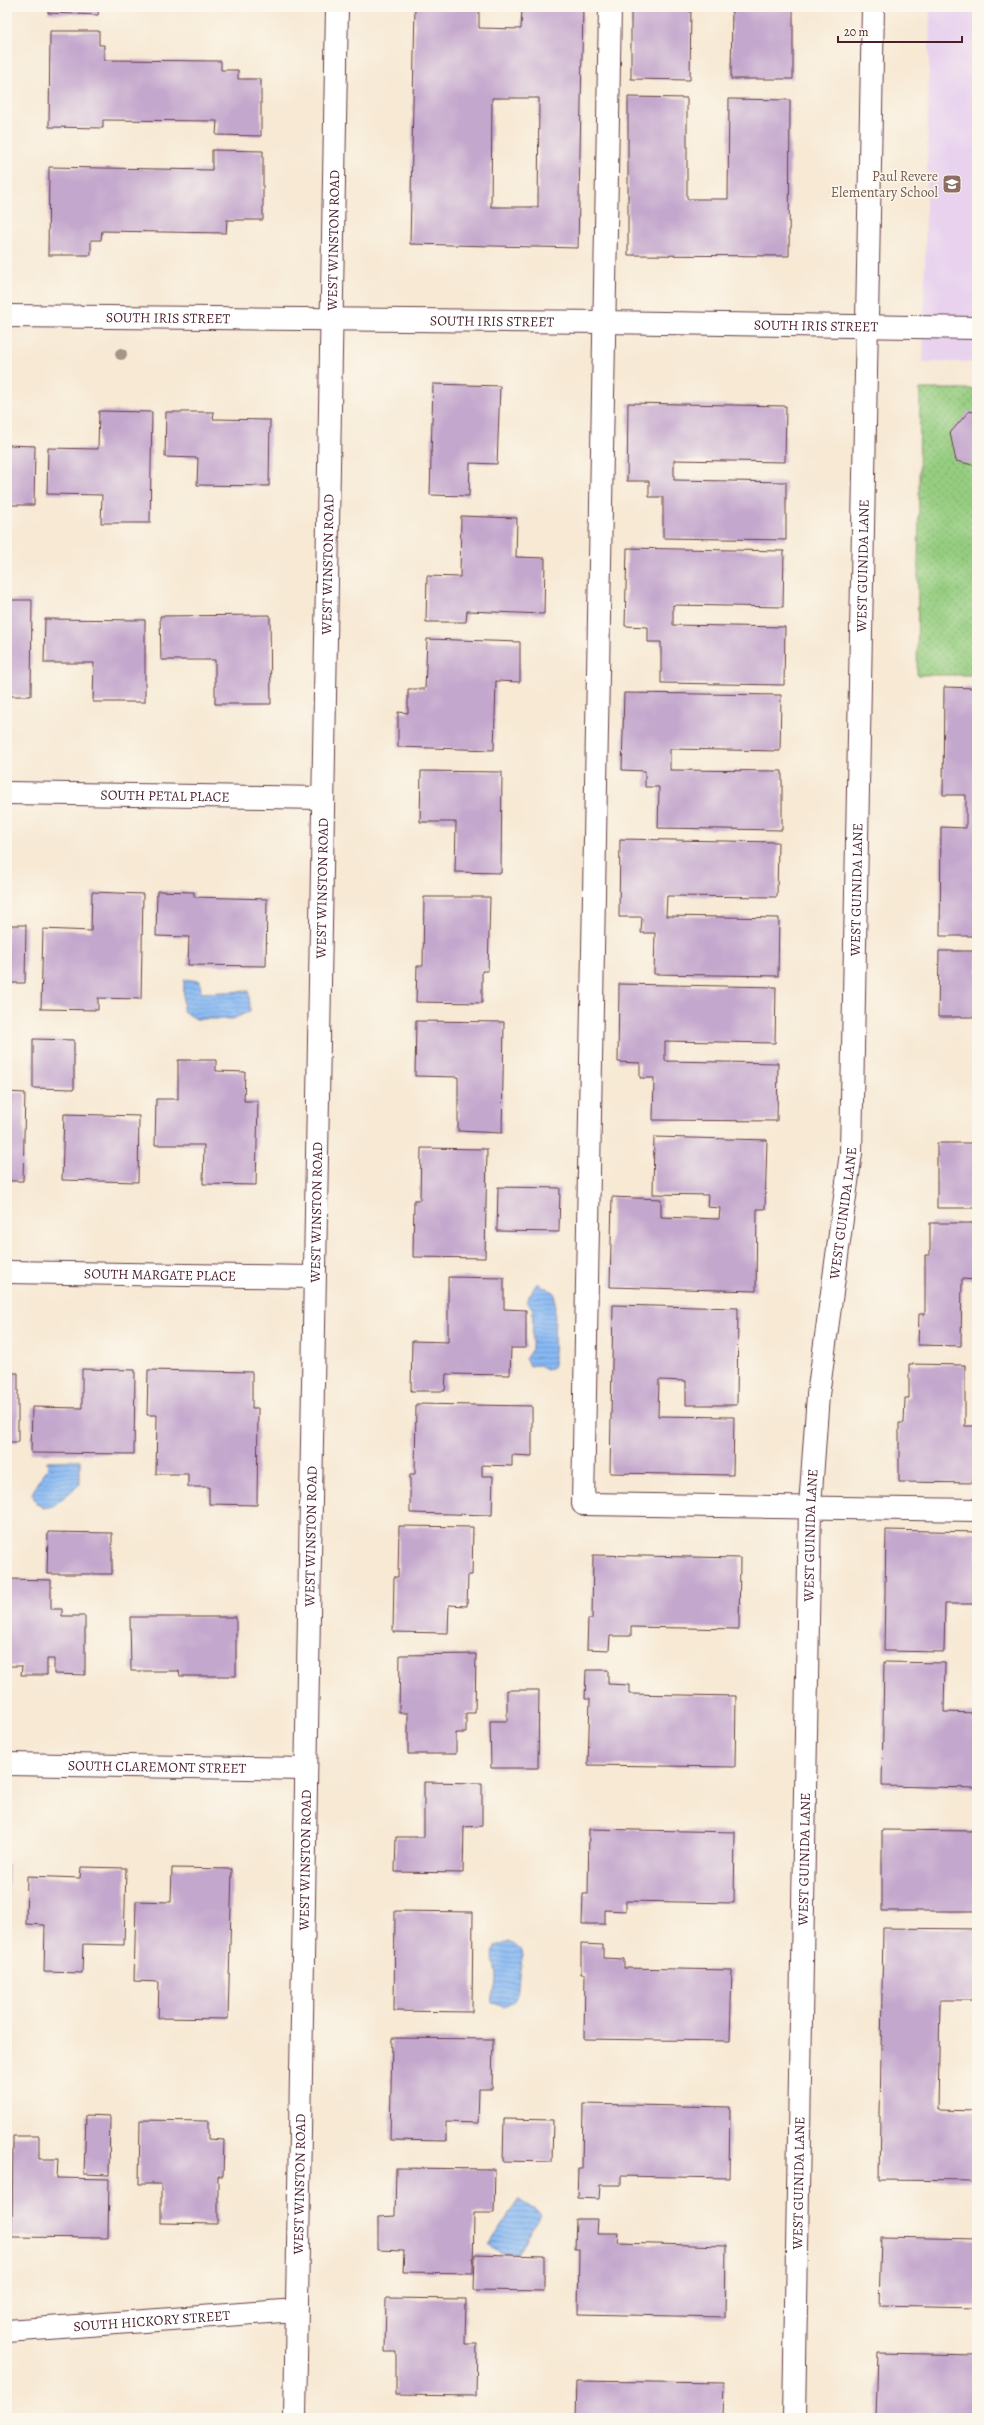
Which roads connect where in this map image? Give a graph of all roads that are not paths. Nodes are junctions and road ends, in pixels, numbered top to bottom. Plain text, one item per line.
1 (337, 7) edge
2 (610, 7) edge
3 (873, 7) edge
4 (7, 316) edge
5 (331, 319) junction
6 (603, 322) junction
7 (866, 327) junction
8 (977, 328) edge
9 (7, 793) edge
10 (322, 798) junction
11 (7, 1272) edge
12 (314, 1277) junction
13 (810, 1506) junction
14 (977, 1510) edge
15 (7, 1764) edge
16 (306, 1769) junction
17 (296, 2310) junction
18 (7, 2331) edge
19 (295, 2418) edge
20 (794, 2418) edge

1 - 5 street, WEST WINSTON ROAD
2 - 6 street
3 - 7 street, WEST GUINIDA LANE
4 - 5 street, SOUTH IRIS STREET
5 - 6 street, SOUTH IRIS STREET
5 - 10 street, WEST WINSTON ROAD
6 - 7 street, SOUTH IRIS STREET
6 - 13 street
7 - 8 street, SOUTH IRIS STREET
7 - 13 street, WEST GUINIDA LANE
9 - 10 street, SOUTH PETAL PLACE
10 - 12 street, WEST WINSTON ROAD
11 - 12 street, SOUTH MARGATE PLACE
12 - 16 street, WEST WINSTON ROAD
13 - 14 street
13 - 20 street, WEST GUINIDA LANE
15 - 16 street, SOUTH CLAREMONT STREET
16 - 17 street, WEST WINSTON ROAD
17 - 18 street, SOUTH HICKORY STREET
17 - 19 street, WEST WINSTON ROAD

